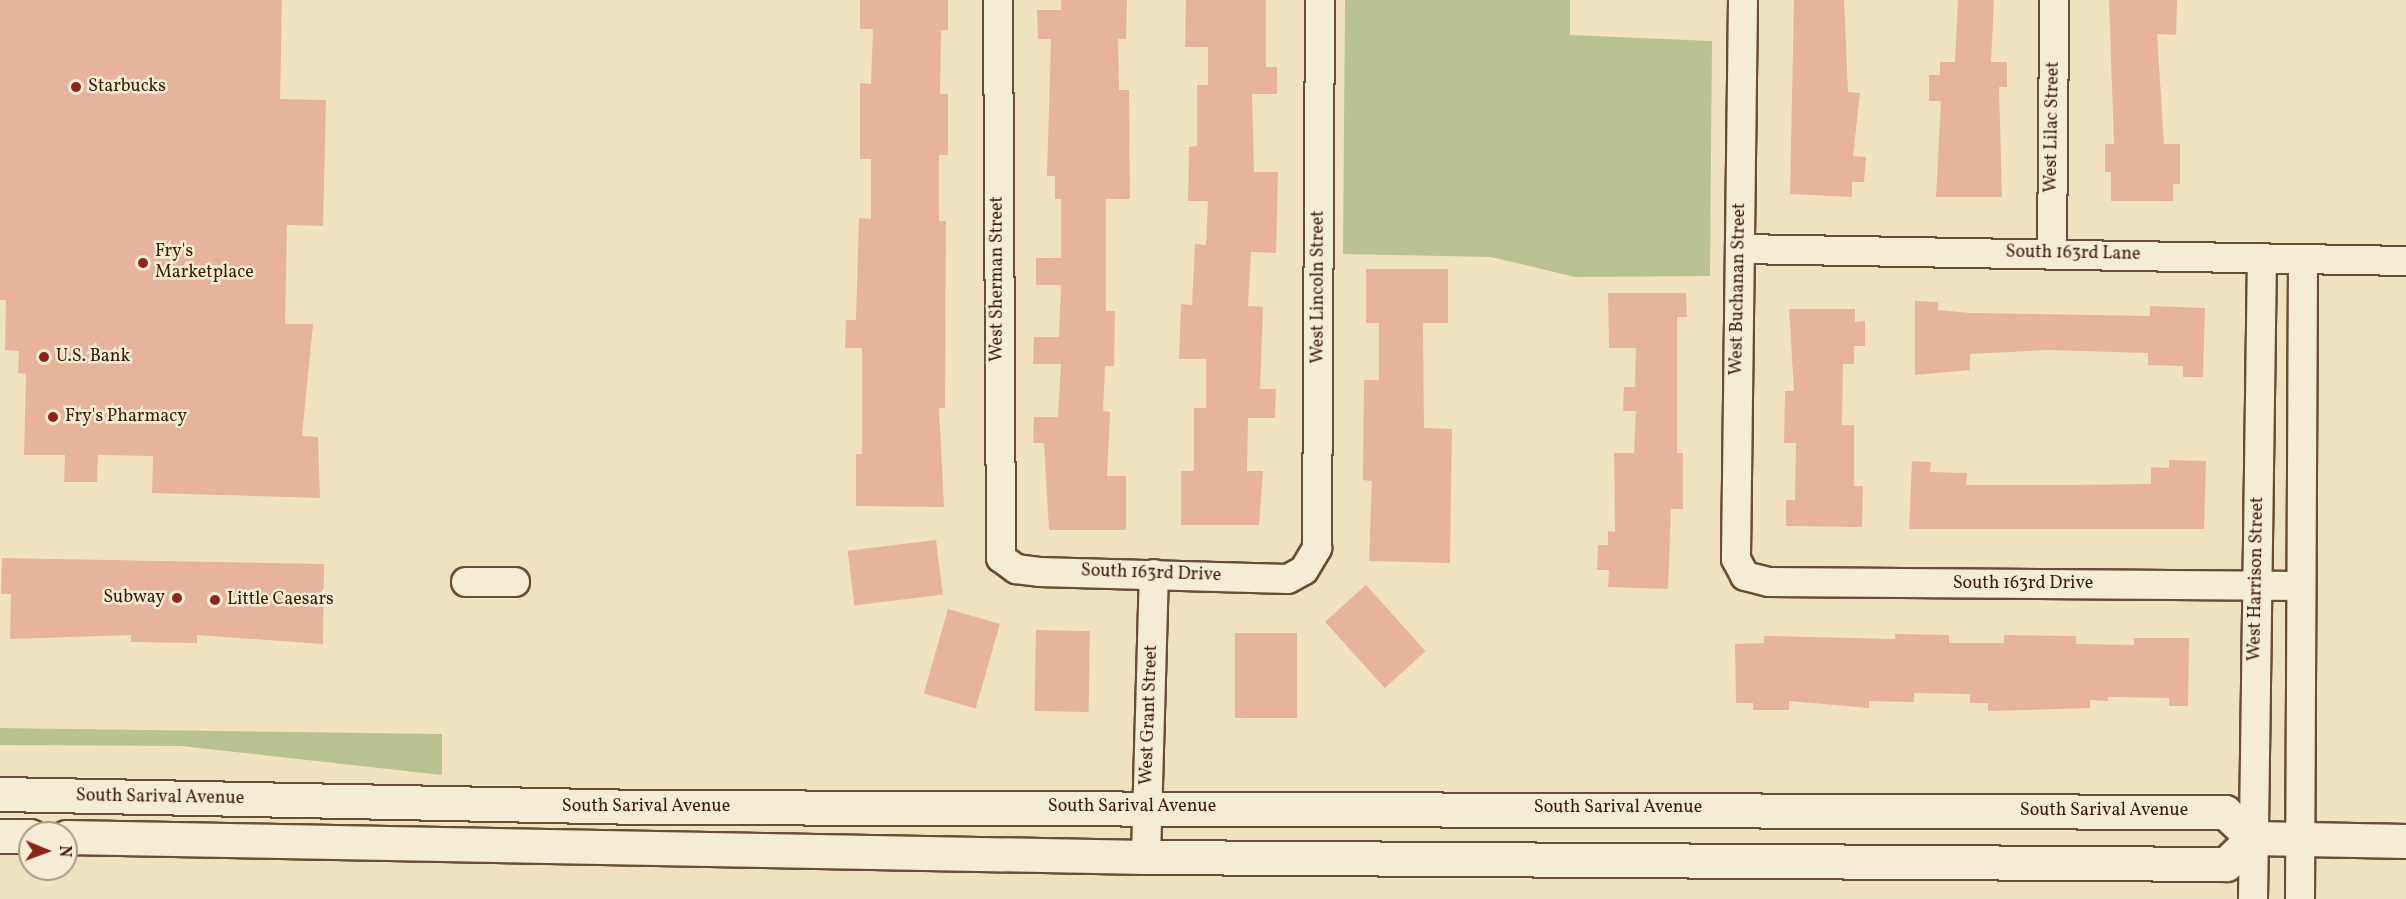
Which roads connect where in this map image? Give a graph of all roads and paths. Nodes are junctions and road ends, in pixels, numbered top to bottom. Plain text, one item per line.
1 (998, 0) edge
2 (1320, 0) edge
3 (1743, 0) edge
4 (2055, 0) edge
5 (1740, 249) junction
6 (2052, 253) junction
7 (2262, 258) junction
8 (2302, 260) junction
9 (2406, 261) edge
10 (1001, 558) joint
11 (1304, 570) joint
12 (1155, 574) junction
13 (1745, 576) joint
14 (466, 582) dead end
15 (515, 582) dead end
16 (2257, 585) junction
17 (2301, 586) junction
18 (0, 794) edge
19 (345, 803) junction
20 (1147, 807) junction
21 (0, 836) edge
22 (18, 836) edge
23 (78, 837) edge
24 (2253, 838) junction
25 (2301, 840) junction
26 (344, 841) junction
27 (2406, 841) edge
28 (1146, 857) junction
29 (2253, 899) edge
30 (2300, 899) edge

1 - 10 street, West Sherman Street
2 - 11 street, West Lincoln Street
3 - 5 street, West Buchanan Street
4 - 6 street, West Lilac Street
5 - 6 street, South 163rd Lane
5 - 13 street, West Buchanan Street
6 - 7 street, South 163rd Lane
7 - 8 street, South 163rd Lane
7 - 16 street, West Harrison Street
8 - 9 street, South 163rd Lane
8 - 17 street
10 - 12 street, South 163rd Drive
11 - 12 street, South 163rd Drive
12 - 20 street, West Grant Street
13 - 16 street, South 163rd Drive
14 - 15 street
16 - 17 street, South 163rd Drive
16 - 24 street, West Harrison Street
17 - 25 street
18 - 19 main road, South Sarival Avenue
19 - 20 main road, South Sarival Avenue
19 - 26 main road
20 - 24 main road, South Sarival Avenue
20 - 28 street, West Grant Street
21 - 22 main road
23 - 26 main road
24 - 25 main road
24 - 28 main road
24 - 29 street, West Harrison Street
25 - 27 main road
25 - 30 street
26 - 28 main road

